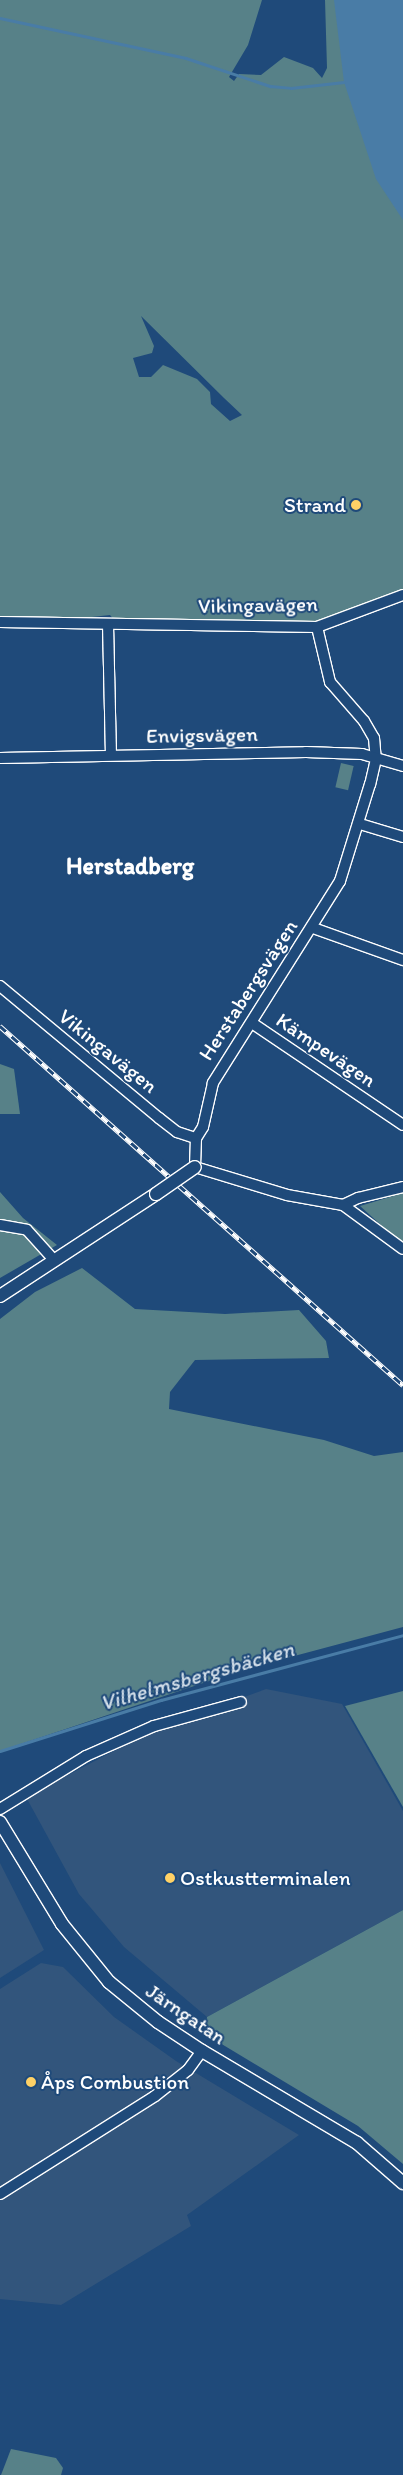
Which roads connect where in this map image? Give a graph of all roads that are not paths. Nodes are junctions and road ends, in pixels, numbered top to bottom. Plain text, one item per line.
1 (403, 594) edge
2 (0, 622) edge
3 (108, 624) junction
4 (317, 627) junction
5 (111, 754) junction
6 (0, 758) edge
7 (376, 759) junction
8 (403, 766) edge
9 (360, 824) junction
10 (403, 837) edge
11 (313, 928) junction
12 (403, 960) edge
13 (0, 986) edge
14 (252, 1023) junction
15 (403, 1125) edge
16 (196, 1138) junction
17 (195, 1166) junction
18 (403, 1187) edge
19 (343, 1205) junction
20 (0, 1225) edge
21 (403, 1249) edge
22 (54, 1260) junction
23 (0, 1296) edge
24 (241, 1702) dead end
25 (0, 1809) edge
26 (0, 1822) edge
27 (202, 2051) junction
28 (403, 2183) edge
29 (0, 2194) edge

1 - 4 street, Vikingavägen
2 - 3 street, Vikingavägen
3 - 4 street, Vikingavägen
3 - 5 street
4 - 7 street, Herstabergsvägen
5 - 6 street, Envigsvägen
5 - 7 street, Envigsvägen
7 - 8 street, Envigsvägen
7 - 9 street, Herstabergsvägen
9 - 10 street
9 - 11 street, Herstabergsvägen
11 - 12 street
11 - 14 street, Herstabergsvägen
13 - 16 street, Vikingavägen
14 - 15 street, Kämpevägen
14 - 16 street, Herstabergsvägen
16 - 17 street, Herstabergsvägen
17 - 19 street
17 - 22 street, bridge
18 - 19 street
19 - 21 street
20 - 22 street
22 - 23 street
24 - 25 street
26 - 27 street, Järngatan
27 - 28 street, Järngatan
27 - 29 street

